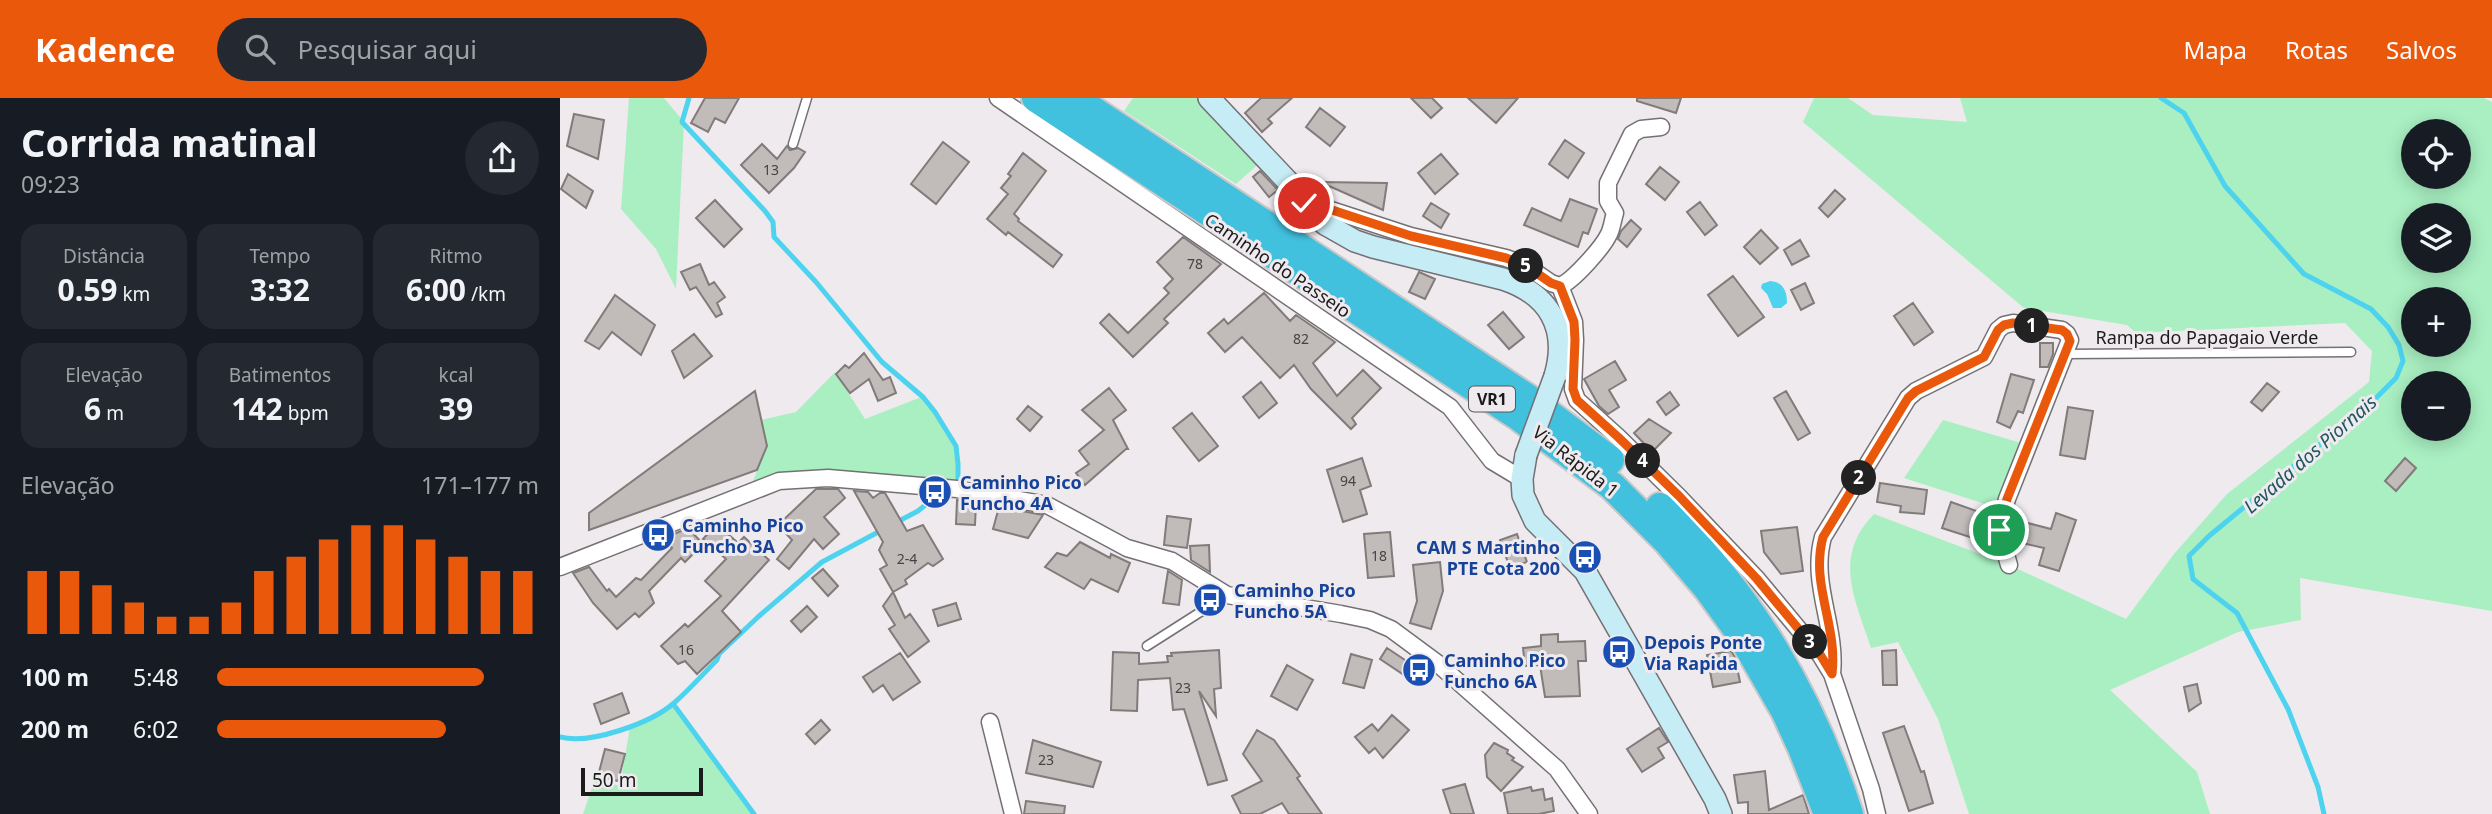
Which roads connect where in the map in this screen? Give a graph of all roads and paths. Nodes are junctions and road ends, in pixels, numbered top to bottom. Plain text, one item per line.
1 (807, 98) edge
2 (998, 98) edge
3 (1037, 98) edge
4 (1074, 98) edge
5 (1209, 98) edge
6 (1661, 127) dead end
7 (793, 144) dead end
8 (1304, 203) junction
9 (1560, 286) junction
10 (2351, 352) dead end
11 (2064, 354) junction
12 (1521, 479) junction
13 (2009, 565) dead end
14 (560, 567) edge
15 (1227, 595) junction
16 (1147, 646) dead end
17 (1832, 674) junction
18 (990, 722) dead end
19 (1013, 814) edge
20 (1589, 814) edge
21 (1721, 814) edge
22 (1828, 814) edge
23 (1849, 814) edge
24 (1877, 814) edge

1 - 7 lane
2 - 12 street, Caminho do Passeio
3 - 22 highway, Via Rápida 1 / VR1
4 - 23 highway, Via Rápida 1 / VR1
5 - 8 street
6 - 9 street
8 - 9 street
8 - 12 street, bridge
9 - 17 street
10 - 11 lane, Rampa do Papagaio Verde
11 - 13 street
11 - 17 street
12 - 21 street
14 - 15 street
15 - 16 lane
15 - 20 street
17 - 24 street
18 - 19 street

